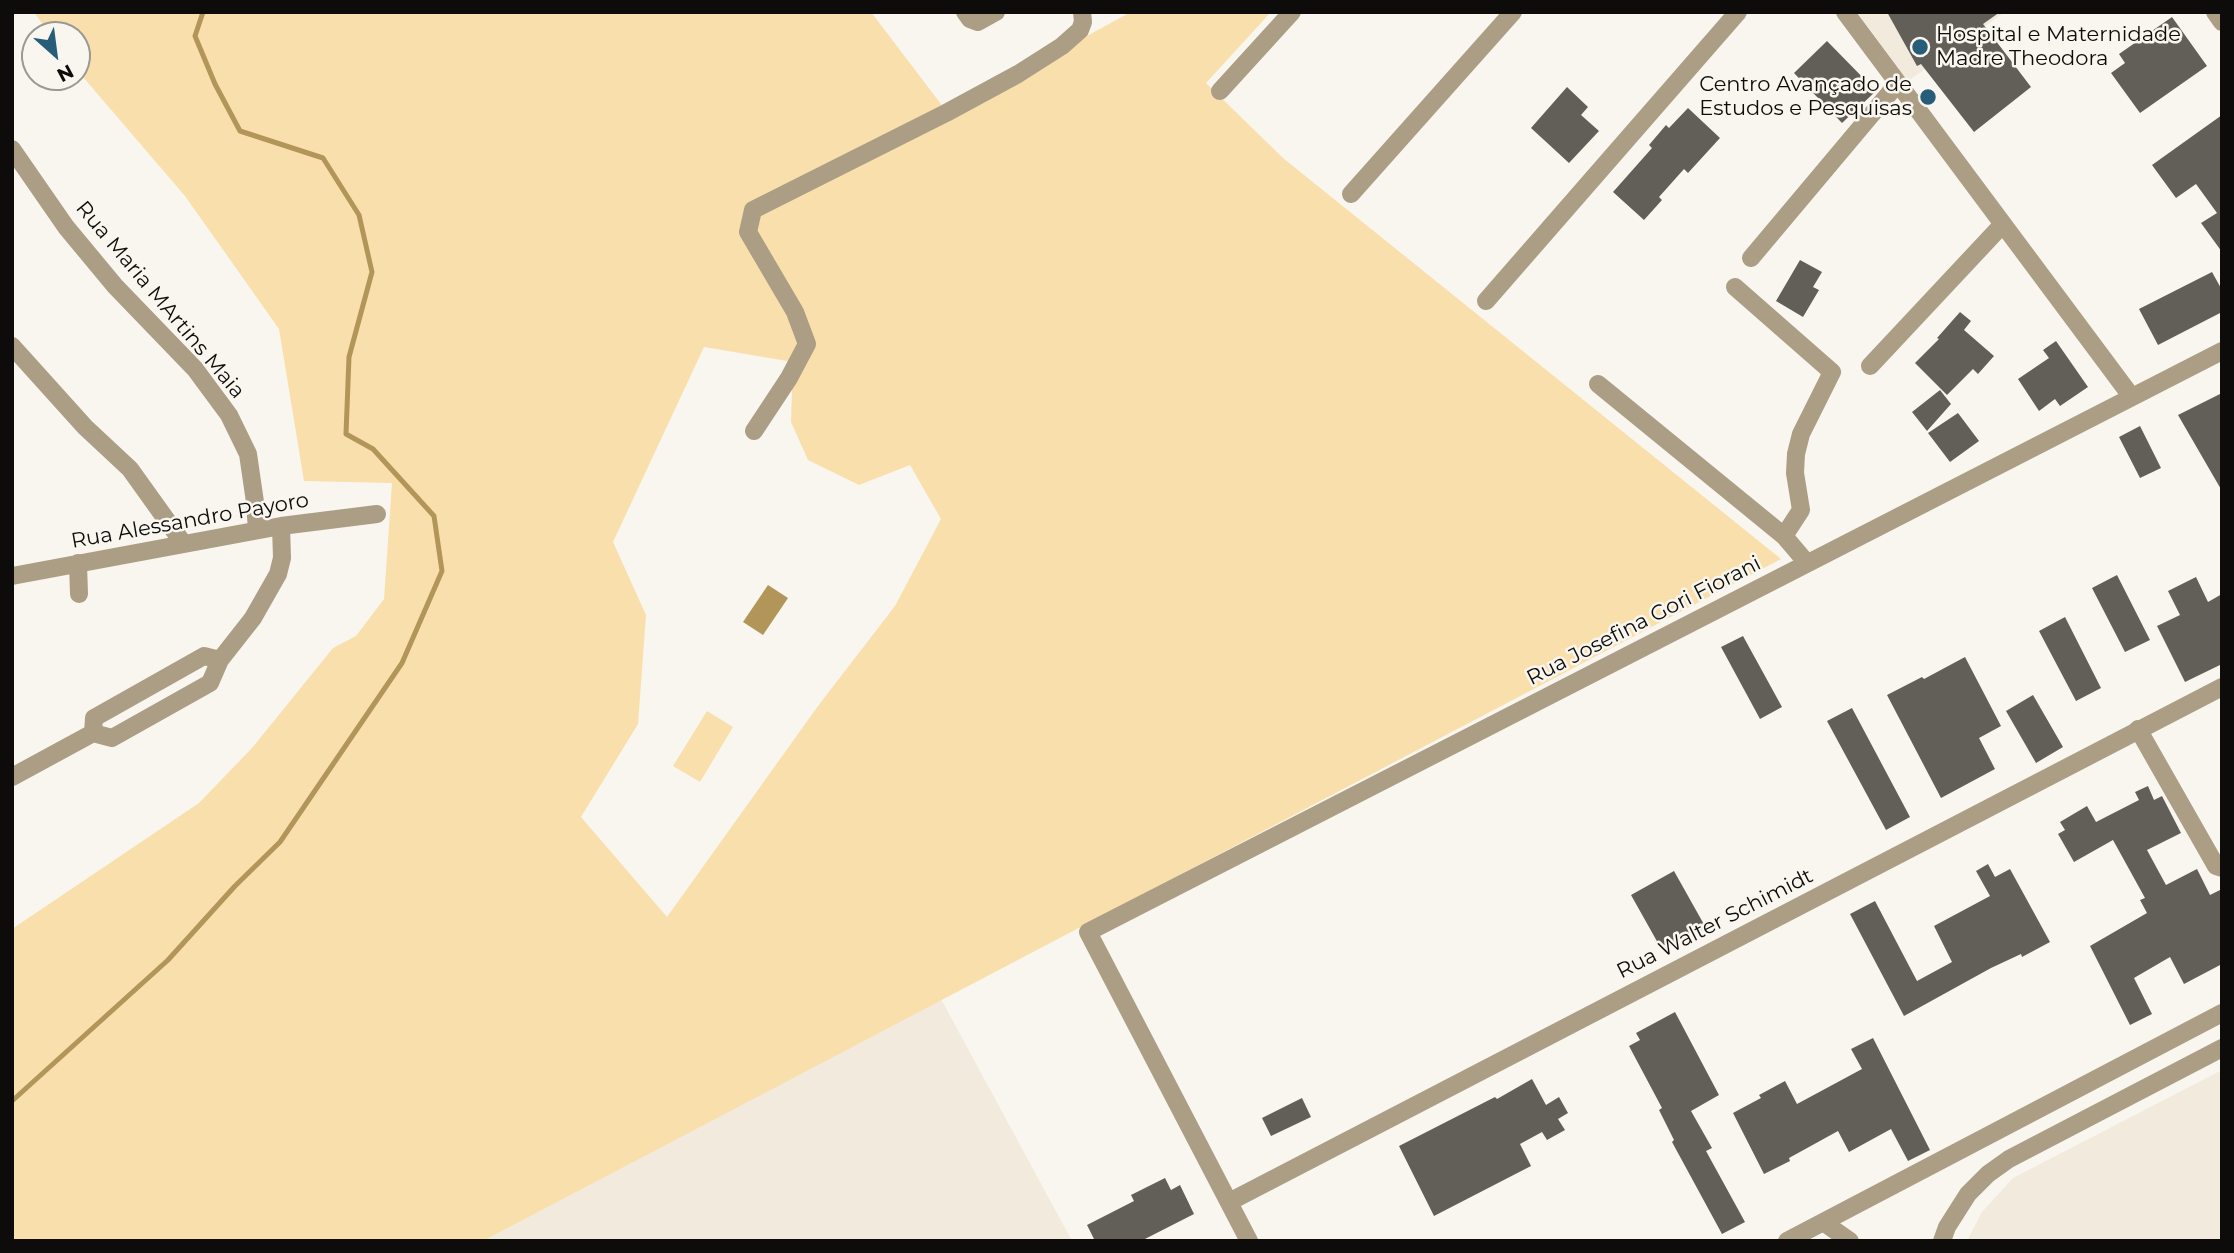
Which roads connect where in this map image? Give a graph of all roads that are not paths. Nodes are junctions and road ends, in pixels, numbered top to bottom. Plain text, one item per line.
1 (965, 12) edge
2 (996, 12) edge
3 (1082, 12) edge
4 (1292, 12) edge
5 (1513, 12) edge
6 (1738, 12) edge
7 (1845, 12) edge
8 (2215, 12) edge
9 (2222, 22) edge
10 (1898, 83) junction
11 (1220, 91) dead end
12 (12, 149) edge
13 (1351, 194) dead end
14 (2003, 225) junction
15 (1751, 258) dead end
16 (1735, 287) dead end
17 (1486, 301) dead end
18 (12, 346) edge
19 (2222, 351) edge
20 (1870, 366) dead end
21 (1598, 384) dead end
22 (2131, 397) junction
23 (754, 431) dead end
24 (377, 514) dead end
25 (281, 526) junction
26 (257, 530) junction
27 (1784, 536) junction
28 (183, 544) junction
29 (78, 563) junction
30 (1807, 563) junction
31 (12, 576) edge
32 (79, 594) dead end
33 (220, 660) junction
34 (2222, 687) edge
35 (2138, 729) junction
36 (93, 733) junction
37 (12, 777) edge
38 (2222, 868) edge
39 (2222, 1013) edge
40 (2222, 1048) edge
41 (1229, 1202) junction
42 (1823, 1222) junction
43 (1249, 1241) edge
44 (1787, 1241) edge
45 (1850, 1241) edge
46 (1942, 1241) edge

1 - 2 street
3 - 23 street
4 - 11 street
5 - 13 street
6 - 17 street
7 - 10 street
8 - 9 street
10 - 14 street
10 - 15 street
12 - 26 street, Rua Maria MArtins Maia
14 - 20 street
14 - 22 street
16 - 27 street
18 - 28 street
19 - 22 street, Rua Josefina Gori Fiorani
21 - 27 street
22 - 30 street, Rua Josefina Gori Fiorani
24 - 25 street, Rua Alessandro Payoro
25 - 26 street, Rua Alessandro Payoro
25 - 33 street
26 - 28 street, Rua Alessandro Payoro
27 - 30 street
28 - 29 street, Rua Alessandro Payoro
29 - 31 street, Rua Alessandro Payoro
29 - 32 street
30 - 41 street, Rua Josefina Gori Fiorani
33 - 36 street
33 - 36 street
34 - 35 street, Rua Walter Schimidt
35 - 38 street
35 - 41 street, Rua Walter Schimidt
36 - 37 street
39 - 42 street
40 - 46 street
41 - 43 street
42 - 44 street
42 - 45 street

